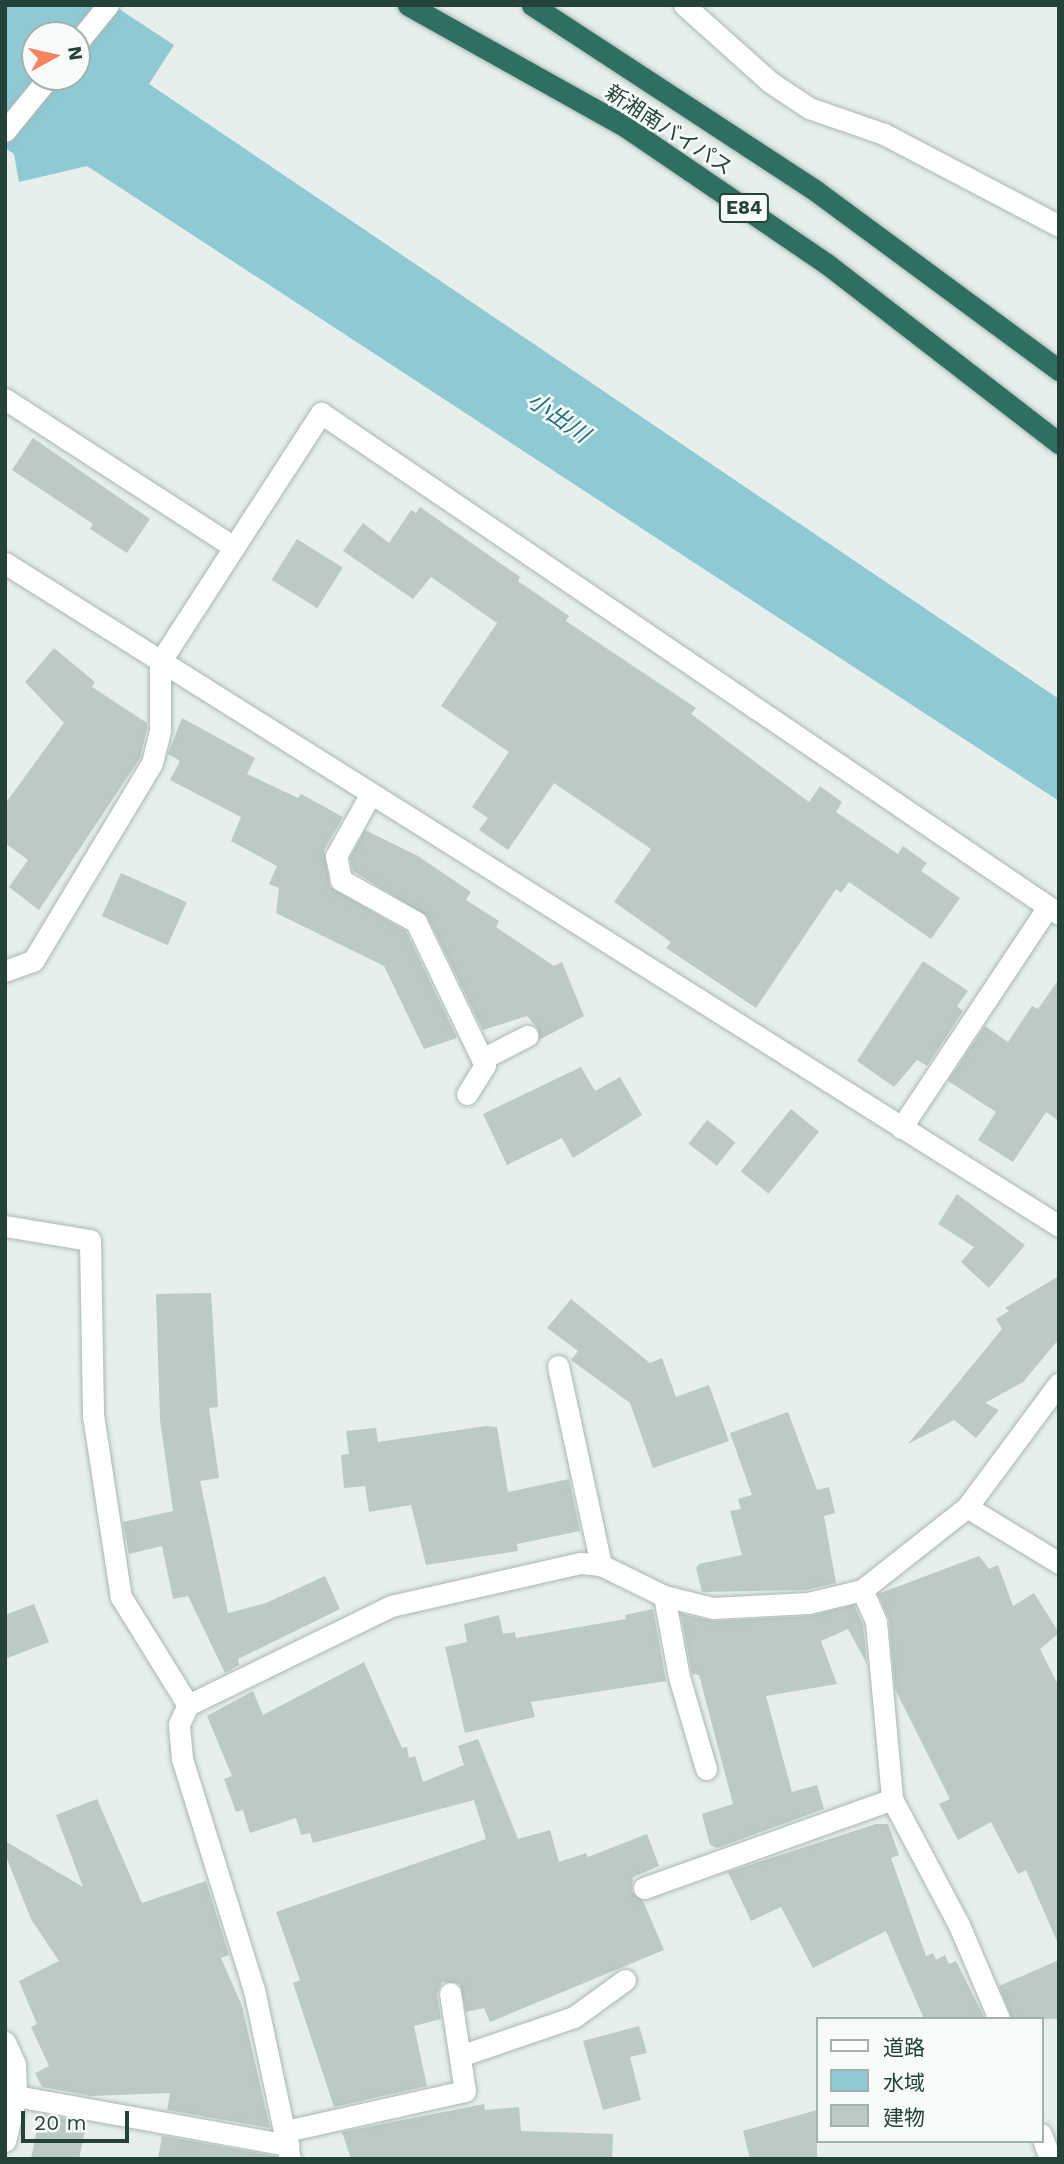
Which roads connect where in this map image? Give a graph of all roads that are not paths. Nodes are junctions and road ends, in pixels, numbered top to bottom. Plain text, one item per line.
1 (107, 5) edge
2 (408, 5) edge
3 (532, 5) edge
4 (684, 5) edge
5 (91, 25) edge
6 (38, 91) edge
7 (5, 131) edge
8 (1059, 226) edge
9 (1059, 370) edge
10 (5, 399) edge
11 (1059, 443) edge
12 (234, 547) junction
13 (5, 563) edge
14 (160, 662) junction
15 (370, 795) junction
16 (1053, 911) edge
17 (5, 971) edge
18 (527, 1036) dead end
19 (482, 1059) junction
20 (467, 1094) dead end
21 (901, 1128) junction
22 (5, 1226) edge
23 (1059, 1226) edge
24 (558, 1366) dead end
25 (1059, 1382) edge
26 (967, 1507) junction
27 (1059, 1563) edge
28 (601, 1565) junction
29 (862, 1590) junction
30 (664, 1596) junction
31 (188, 1705) junction
32 (706, 1769) dead end
33 (892, 1799) junction
34 (645, 1888) dead end
35 (625, 1980) dead end
36 (450, 1993) dead end
37 (998, 2017) edge
38 (5, 2042) edge
39 (460, 2056) junction
40 (16, 2096) junction
41 (1043, 2140) edge
42 (5, 2141) edge
43 (288, 2145) edge
44 (1050, 2159) edge

1 - 5 street
2 - 11 highway, 新湘南バイパス / E84
3 - 9 highway, 新湘南バイパス / E84
4 - 8 street
6 - 7 street
10 - 12 street
12 - 14 street
12 - 16 street
13 - 14 street
14 - 15 street
14 - 17 street
15 - 19 street
15 - 21 street
16 - 21 street
18 - 19 street
19 - 20 street
21 - 23 street
22 - 31 street
24 - 28 street
25 - 26 street
26 - 27 street
26 - 29 street
28 - 30 street
28 - 31 street
29 - 30 street
29 - 33 street
30 - 32 street
31 - 43 street
33 - 34 street
33 - 37 street
35 - 39 street
36 - 39 street
38 - 40 street
39 - 43 street
40 - 42 street
40 - 43 street
41 - 44 street

